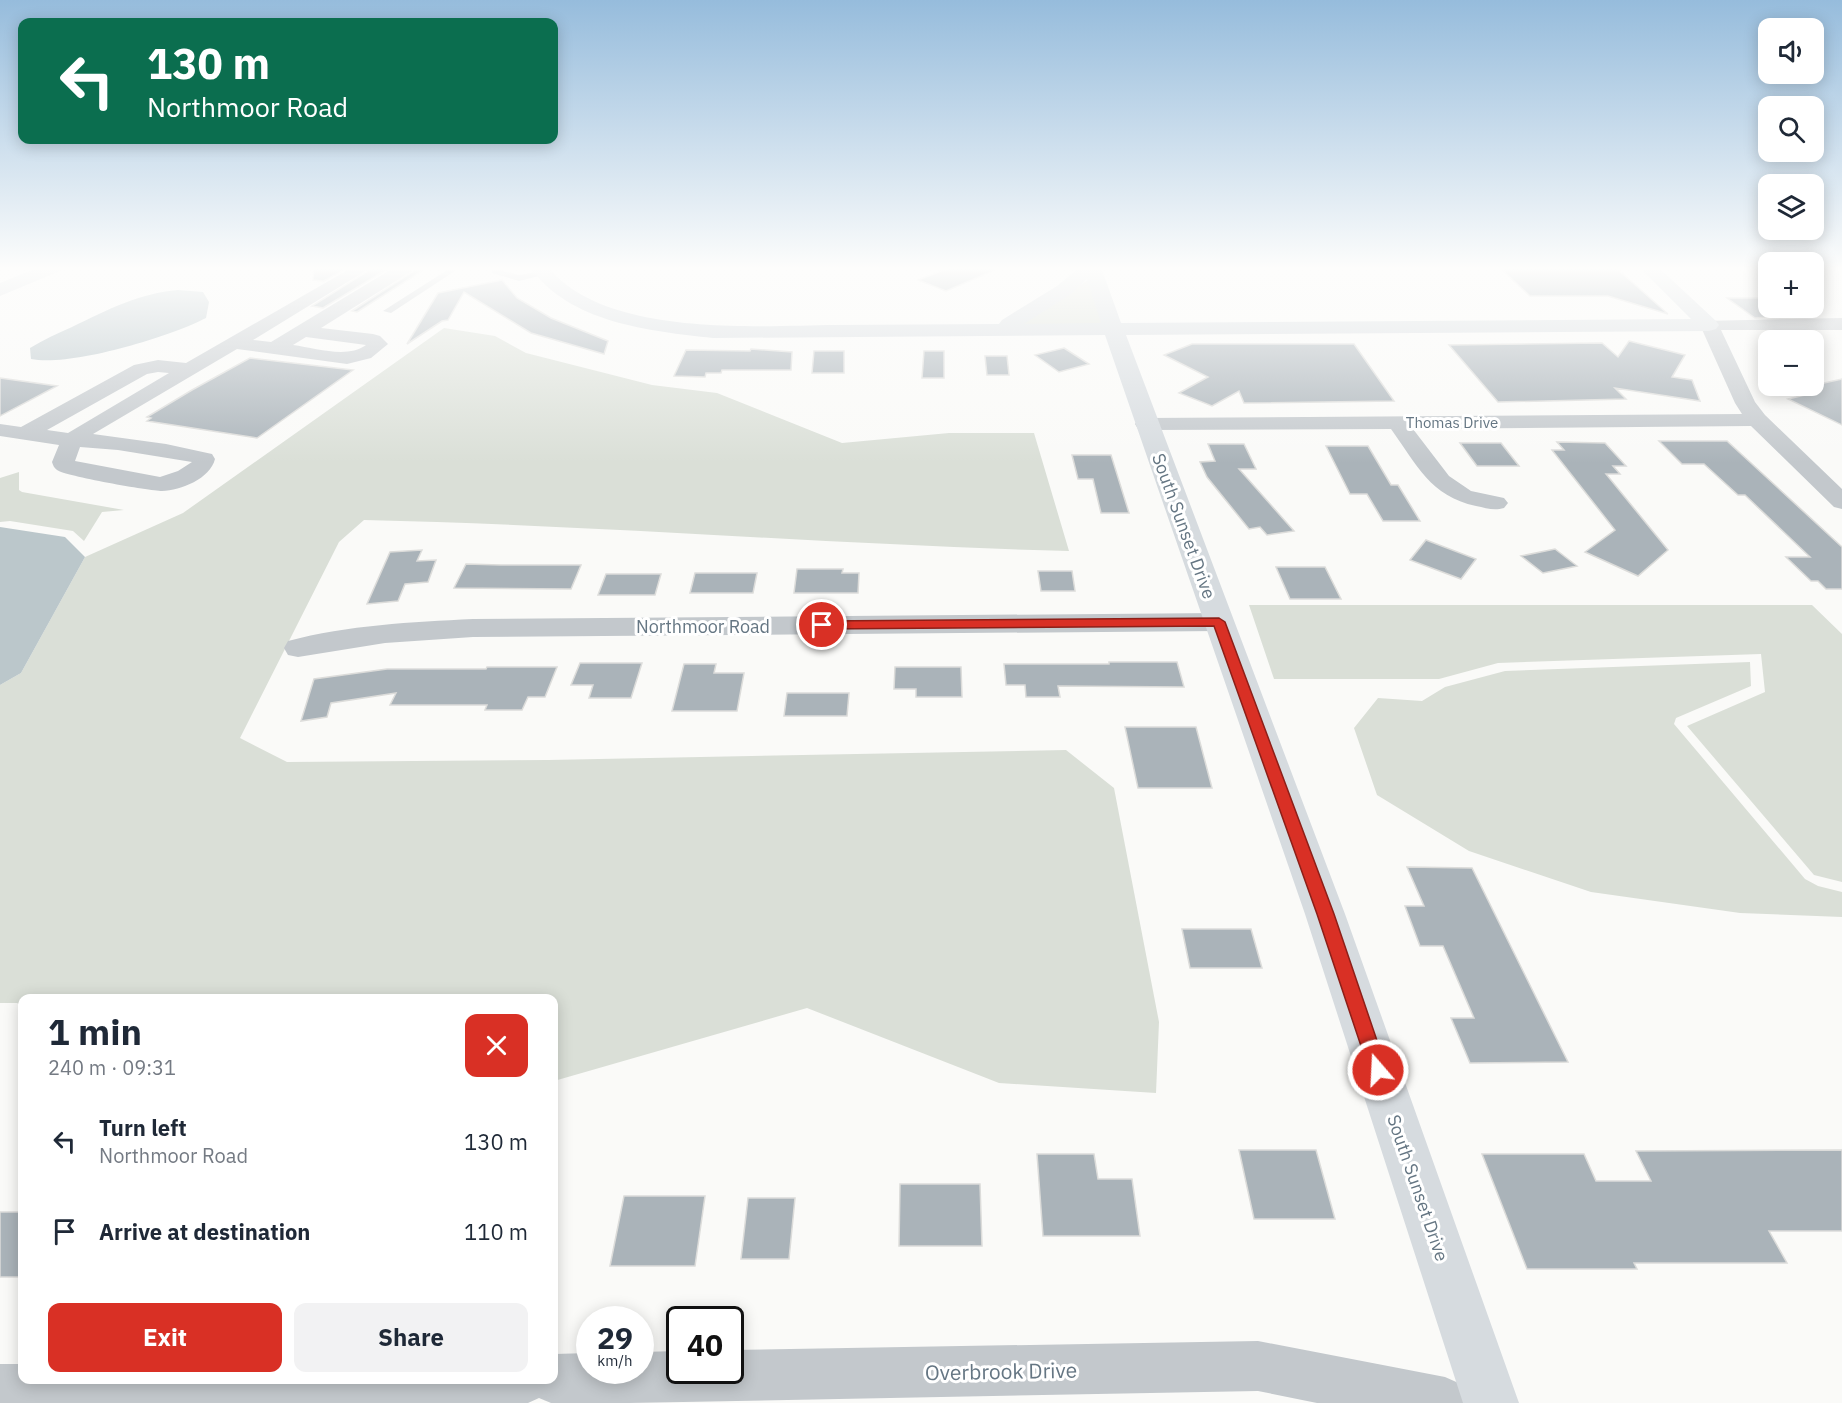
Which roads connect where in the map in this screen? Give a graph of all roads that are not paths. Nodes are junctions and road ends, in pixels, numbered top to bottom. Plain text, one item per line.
1 (251, 332) edge
2 (300, 332) edge
3 (314, 332) edge
4 (734, 332) edge
5 (802, 332) edge
6 (1115, 332) edge
7 (1712, 332) edge
8 (233, 343) junction
9 (274, 348) junction
10 (189, 369) junction
11 (1757, 420) junction
12 (1397, 422) junction
13 (1146, 424) junction
14 (0, 430) edge
15 (24, 434) junction
16 (73, 440) junction
17 (1842, 502) edge
18 (1496, 503) dead end
19 (1219, 622) junction
20 (298, 648) dead end
21 (558, 1379) edge
22 (313, 1384) edge
23 (0, 1390) edge
24 (1445, 1403) edge
25 (1491, 1403) edge

1 - 8 street
2 - 9 street
3 - 9 street
4 - 5 street
6 - 13 street, South Sunset Drive
7 - 11 street
8 - 9 street
8 - 10 street
10 - 15 street
10 - 16 street
11 - 12 street, Thomas Drive
11 - 17 street
12 - 13 street, Thomas Drive
12 - 18 street
13 - 19 street, South Sunset Drive
14 - 15 street
15 - 16 street
16 - 16 street
19 - 20 street, Northmoor Road
19 - 25 street, South Sunset Drive
21 - 24 street, Overbrook Drive
22 - 23 street

